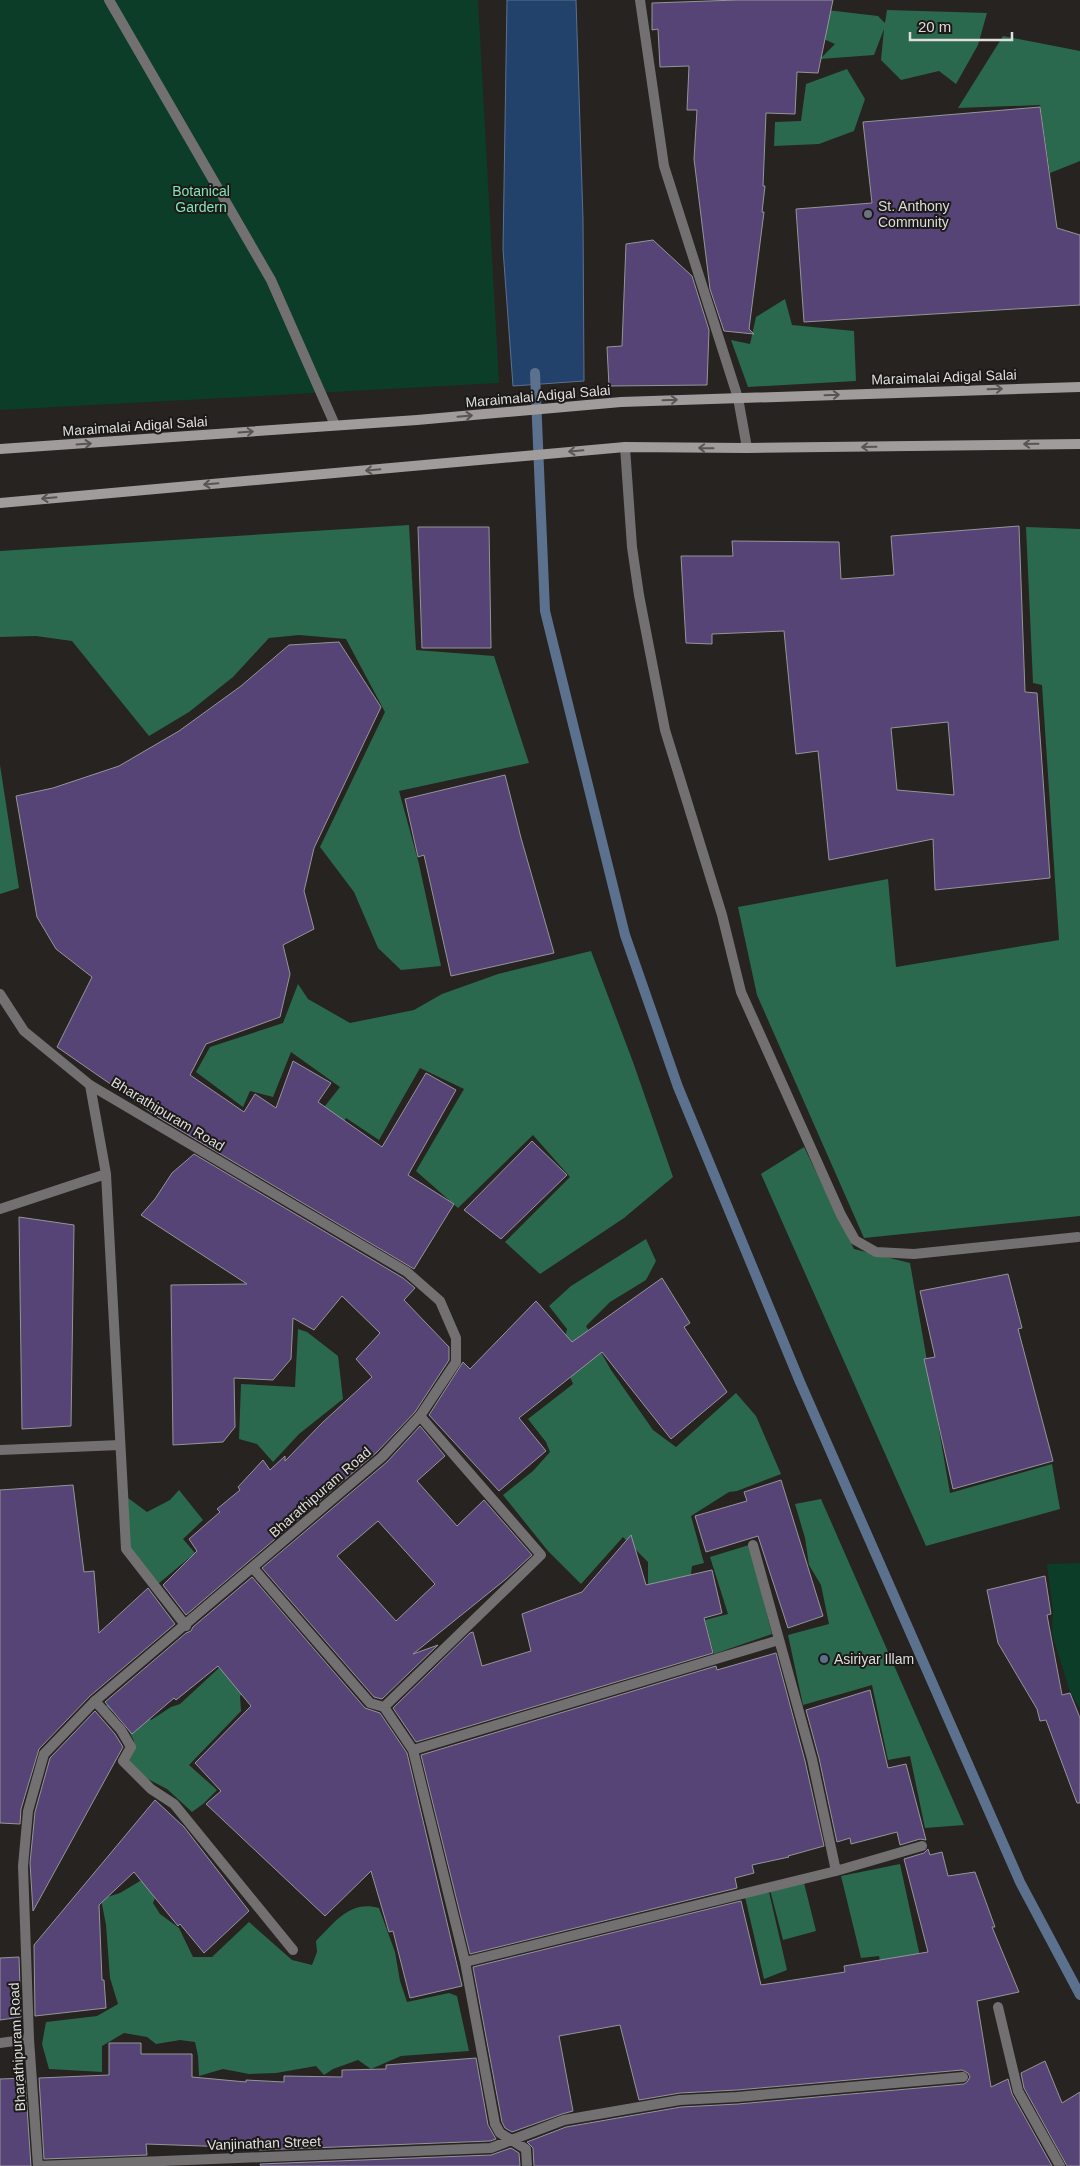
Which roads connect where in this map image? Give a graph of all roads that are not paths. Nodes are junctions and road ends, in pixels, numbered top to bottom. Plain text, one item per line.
1 (109, 0) edge
2 (640, 0) edge
3 (1080, 386) edge
4 (738, 398) junction
5 (335, 425) junction
6 (1080, 444) edge
7 (625, 447) junction
8 (747, 448) junction
9 (0, 449) edge
10 (0, 503) edge
11 (0, 994) edge
12 (90, 1085) junction
13 (106, 1174) junction
14 (0, 1209) edge
15 (1078, 1237) dead end
16 (420, 1416) junction
17 (120, 1445) junction
18 (0, 1450) edge
19 (753, 1545) dead end
20 (253, 1568) junction
21 (186, 1626) junction
22 (779, 1640) junction
23 (95, 1702) junction
24 (384, 1707) junction
25 (413, 1750) junction
26 (922, 1846) dead end
27 (836, 1871) junction
28 (293, 1950) dead end
29 (465, 1962) junction
30 (998, 2007) dead end
31 (29, 2039) junction
32 (0, 2042) edge
33 (963, 2076) dead end
34 (513, 2140) junction
35 (1056, 2164) edge
36 (38, 2166) edge
37 (527, 2166) edge

1 - 5 street
2 - 4 street
4 -> 3 main road, Maraimalai Adigal Salai
5 -> 4 main road, Maraimalai Adigal Salai
4 - 8 street
9 -> 5 main road, Maraimalai Adigal Salai
6 -> 8 main road
8 -> 7 main road
7 -> 10 main road
7 - 15 street
11 - 12 street, Bharathipuram Road
12 - 13 street
12 - 16 street, Bharathipuram Road
13 - 14 street
13 - 17 street
16 - 20 street, Bharathipuram Road
16 - 24 street
17 - 18 street
17 - 21 street
19 - 22 street
20 - 21 street, Bharathipuram Road
20 - 24 street
21 - 23 street, Bharathipuram Road
22 - 25 street
22 - 27 street
23 - 28 street
23 - 31 street, Bharathipuram Road
24 - 25 street
25 - 29 street
26 - 27 street
27 - 29 street
29 - 34 street
30 - 35 street
31 - 32 street
31 - 36 street, Bharathipuram Road
33 - 34 street, Vanjinathan Street
34 - 36 street, Vanjinathan Street
34 - 37 street

